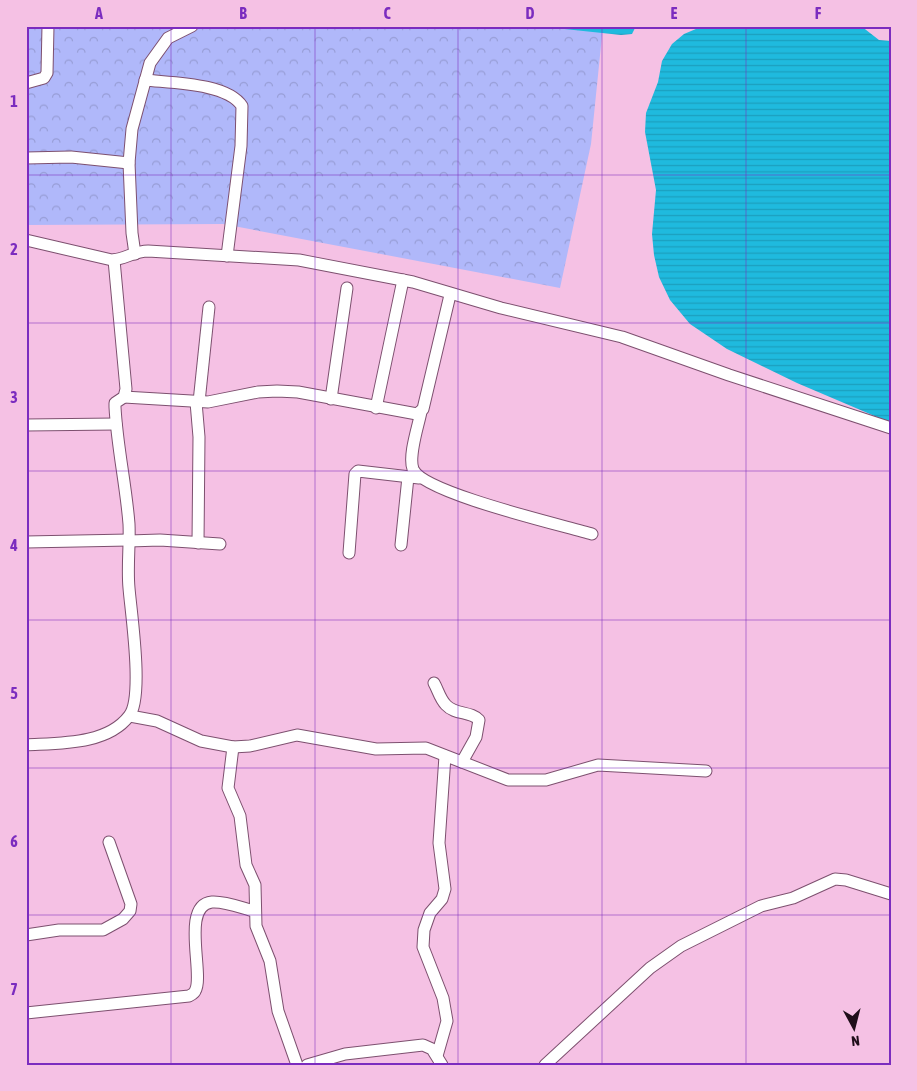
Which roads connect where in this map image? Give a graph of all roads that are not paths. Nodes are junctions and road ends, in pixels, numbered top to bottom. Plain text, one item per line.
1 (48, 26) edge
2 (192, 26) edge
3 (146, 80) junction
4 (26, 83) edge
5 (26, 158) edge
6 (129, 163) junction
7 (26, 240) edge
8 (135, 254) junction
9 (227, 256) junction
10 (114, 260) junction
11 (404, 280) junction
12 (347, 288) dead end
13 (450, 294) junction
14 (209, 307) dead end
15 (330, 399) junction
16 (120, 400) junction
17 (198, 402) junction
18 (376, 408) junction
19 (421, 412) junction
20 (116, 424) junction
21 (26, 425) edge
22 (891, 428) edge
23 (414, 477) junction
24 (592, 534) dead end
25 (133, 541) junction
26 (26, 542) edge
27 (198, 543) junction
28 (220, 544) dead end
29 (401, 545) dead end
30 (348, 553) dead end
31 (434, 683) dead end
32 (130, 716) junction
33 (26, 745) edge
34 (233, 747) junction
35 (445, 756) junction
36 (462, 762) junction
37 (706, 771) dead end
38 (109, 842) dead end
39 (891, 894) edge
40 (254, 911) junction
41 (26, 935) edge
42 (26, 1013) edge
43 (440, 1060) edge
44 (297, 1065) edge
45 (307, 1065) edge
46 (545, 1065) edge

1 - 4 street
2 - 3 street
3 - 6 street
3 - 9 street
5 - 6 street
6 - 8 street
7 - 10 street
8 - 9 street
8 - 10 street
9 - 11 street
10 - 16 street
11 - 13 street
11 - 18 street
12 - 15 street
13 - 19 street
13 - 22 street
14 - 17 street
15 - 17 street
15 - 18 street
16 - 17 street
16 - 20 street
17 - 27 street
18 - 19 street
19 - 23 street
20 - 21 street
20 - 25 street
23 - 24 street
23 - 29 street
23 - 30 street
25 - 26 street
25 - 27 street
25 - 32 street
27 - 28 street
31 - 36 street
32 - 33 street
32 - 34 street
34 - 35 street
34 - 40 street
35 - 36 street
35 - 43 street
36 - 37 street
38 - 41 street
39 - 46 street
40 - 42 street
40 - 44 street
43 - 45 street

